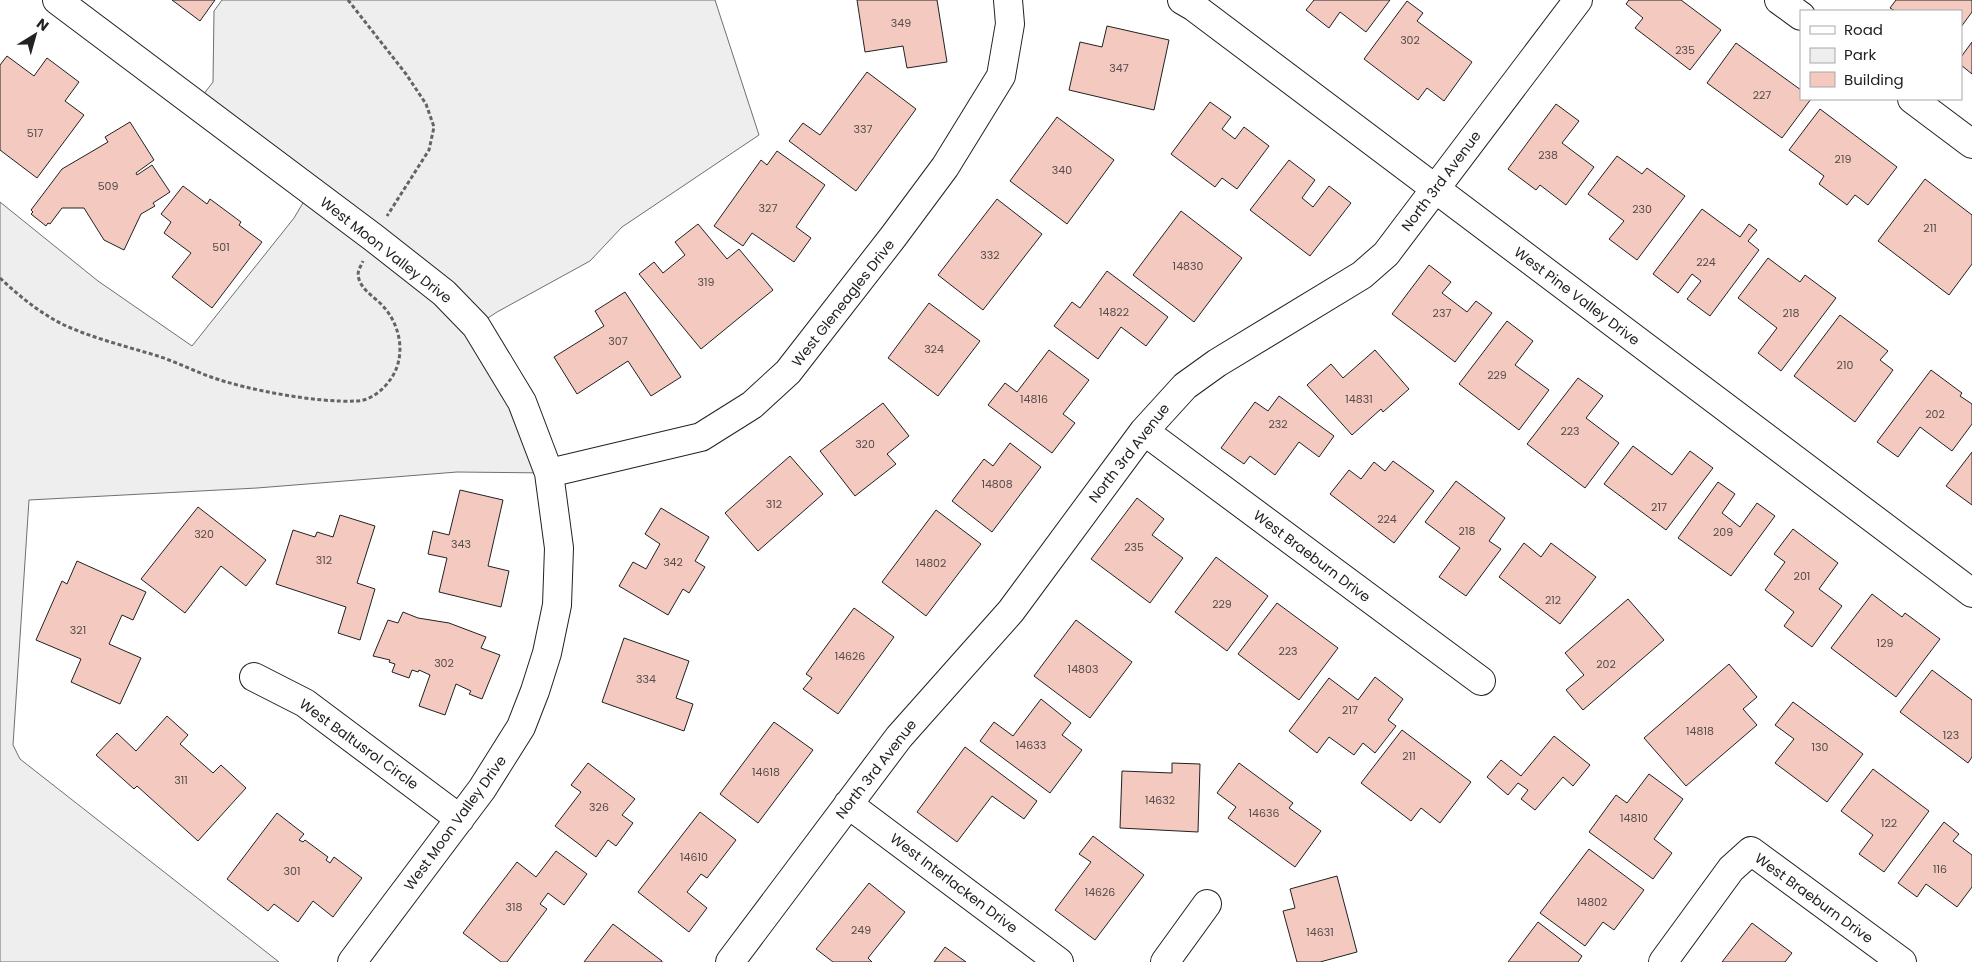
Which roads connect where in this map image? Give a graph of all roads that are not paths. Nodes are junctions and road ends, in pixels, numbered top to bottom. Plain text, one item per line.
1 (57, 0) edge
2 (1008, 0) edge
3 (1182, 0) edge
4 (1578, 0) edge
5 (1779, 0) edge
6 (1800, 15) edge
7 (1913, 100) edge
8 (1972, 144) edge
9 (1436, 189) junction
10 (1144, 431) junction
11 (549, 473) junction
12 (1972, 593) edge
13 (254, 676) dead end
14 (1481, 681) dead end
15 (848, 804) junction
16 (460, 819) junction
17 (1207, 904) dead end
18 (352, 962) edge
19 (730, 962) edge
20 (1060, 962) edge
21 (1165, 962) edge
22 (1663, 962) edge
23 (1902, 962) edge

1 - 11 street, West Moon Valley Drive
2 - 11 street, West Gleneagles Drive
3 - 9 street, West Pine Valley Drive
4 - 9 street, North 3rd Avenue
5 - 6 street
7 - 8 street
9 - 10 street, North 3rd Avenue
9 - 12 street, West Pine Valley Drive
10 - 14 street, West Braeburn Drive
10 - 15 street, North 3rd Avenue
11 - 16 street, West Moon Valley Drive
13 - 16 street, West Baltusrol Circle
15 - 19 street, North 3rd Avenue
15 - 20 street, West Interlacken Drive
16 - 18 street, West Moon Valley Drive
17 - 21 street
22 - 23 street, West Braeburn Drive

